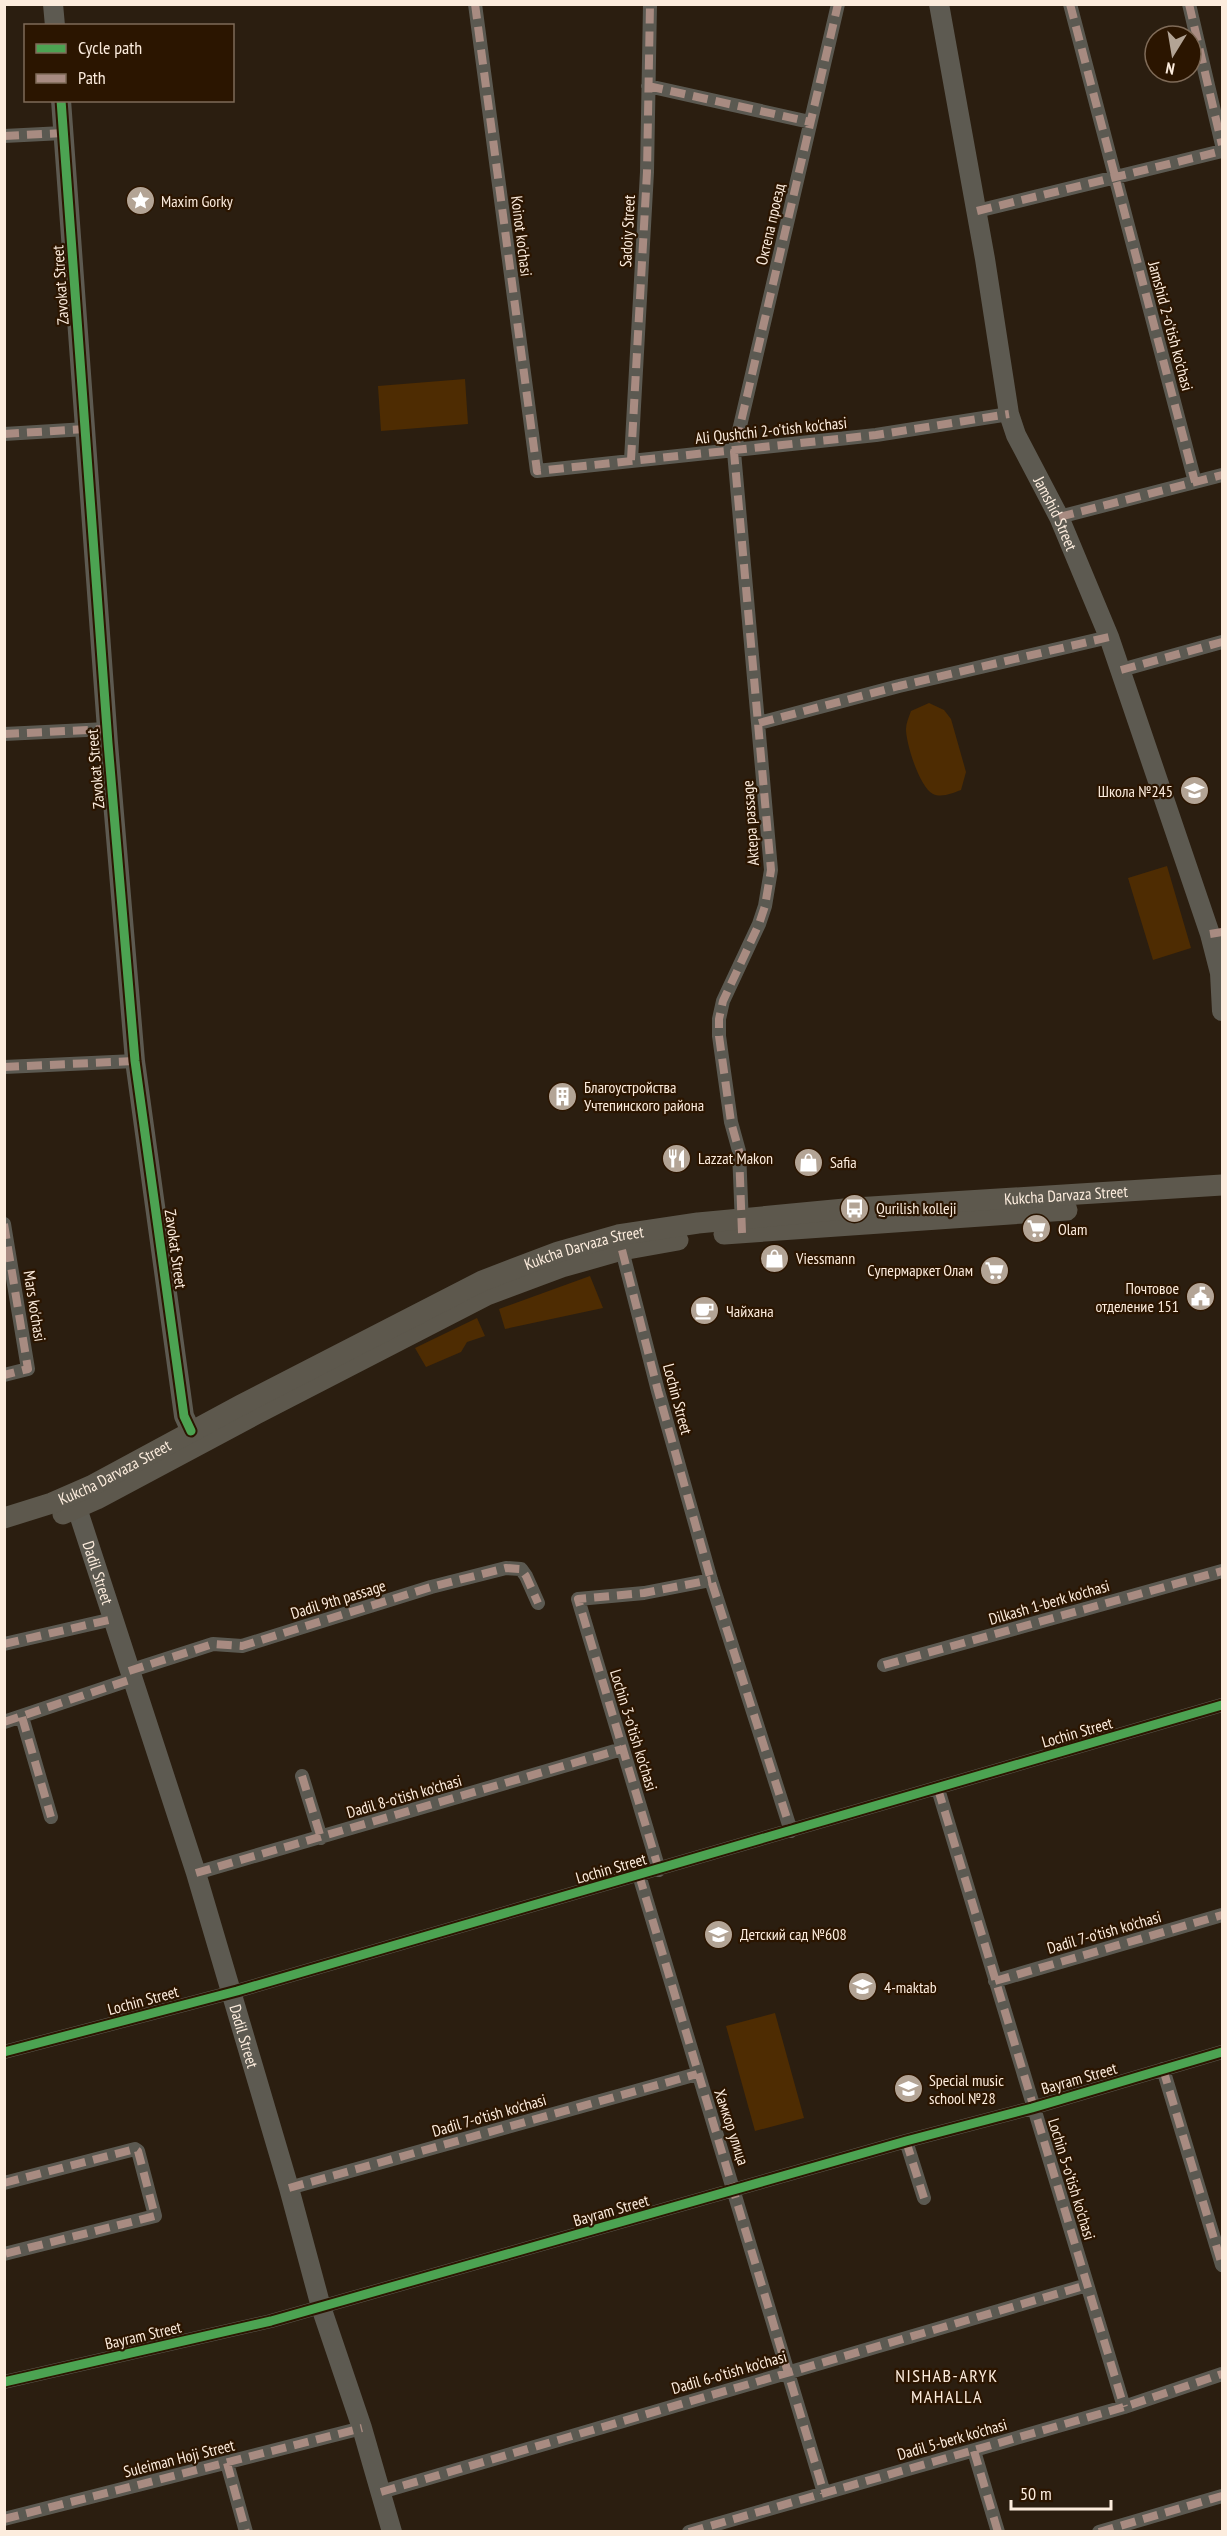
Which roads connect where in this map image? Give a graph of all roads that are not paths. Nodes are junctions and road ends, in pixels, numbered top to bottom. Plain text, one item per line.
1 (53, 4) edge
2 (475, 4) edge
3 (650, 4) edge
4 (838, 4) edge
5 (939, 4) edge
6 (1070, 4) edge
7 (1189, 4) edge
8 (55, 24) edge
9 (648, 86) junction
10 (61, 102) edge
11 (810, 122) junction
12 (63, 132) junction
13 (4, 136) edge
14 (1222, 145) edge
15 (1222, 151) edge
16 (1114, 178) junction
17 (977, 211) junction
18 (1009, 414) junction
19 (86, 429) junction
20 (4, 434) edge
21 (734, 452) junction
22 (631, 460) junction
23 (537, 471) joint
24 (1222, 475) edge
25 (1195, 482) junction
26 (1059, 517) junction
27 (1109, 637) junction
28 (1222, 642) edge
29 (1121, 670) junction
30 (759, 723) junction
31 (107, 729) junction
32 (4, 734) edge
33 (1216, 933) edge
34 (1222, 1011) edge
35 (135, 1061) junction
36 (4, 1067) edge
37 (1222, 1185) edge
38 (1222, 1197) edge
39 (4, 1224) edge
40 (742, 1226) junction
41 (620, 1242) junction
42 (4, 1375) edge
43 (195, 1438) junction
44 (75, 1501) junction
45 (4, 1518) edge
46 (4, 1530) edge
47 (1222, 1571) edge
48 (711, 1580) junction
49 (538, 1603) dead end
50 (113, 1619) junction
51 (4, 1644) edge
52 (884, 1665) dead end
53 (131, 1675) junction
54 (1222, 1705) edge
55 (22, 1717) junction
56 (4, 1722) edge
57 (621, 1749) junction
58 (302, 1776) dead end
59 (938, 1789) junction
60 (51, 1817) dead end
61 (791, 1831) junction
62 (321, 1838) junction
63 (659, 1870) junction
64 (196, 1873) junction
65 (639, 1875) junction
66 (1222, 1914) edge
67 (995, 1981) junction
68 (232, 1992) junction
69 (4, 2052) edge
70 (1222, 2052) edge
71 (1163, 2069) junction
72 (698, 2074) junction
73 (1032, 2108) junction
74 (906, 2140) junction
75 (4, 2183) edge
76 (289, 2188) junction
77 (734, 2190) junction
78 (924, 2198) dead end
79 (4, 2254) edge
80 (1222, 2265) edge
81 (1087, 2285) junction
82 (321, 2307) junction
83 (788, 2372) junction
84 (1222, 2374) edge
85 (4, 2382) edge
86 (1124, 2407) junction
87 (362, 2428) junction
88 (974, 2451) junction
89 (227, 2463) junction
90 (381, 2492) junction
91 (824, 2493) junction
92 (1222, 2496) edge
93 (4, 2519) edge
94 (246, 2532) edge
95 (392, 2532) edge
96 (689, 2532) edge
97 (998, 2532) edge
98 (1099, 2532) edge

1 - 8 street
2 - 23 street, Koinot ko'chasi
3 - 9 street, Sadoiy Street
4 - 11 street, Октепа проезд
5 - 17 street, Jamshid Street
6 - 16 street, Jamshid 2-o'tish ko'chasi
7 - 14 street
9 - 11 street
9 - 22 street, Sadoiy Street
10 - 12 street, Zavokat Street
11 - 21 street, Октепа проезд
12 - 13 street
12 - 19 street, Zavokat Street
15 - 16 street
16 - 17 street
16 - 25 street, Jamshid 2-o'tish ko'chasi
17 - 18 street, Jamshid Street
18 - 21 street, Ali Qushchi 2-o'tish ko'chasi
18 - 26 street, Jamshid Street
19 - 20 street
19 - 31 street, Zavokat Street
21 - 22 street, Ali Qushchi 2-o'tish ko'chasi
21 - 30 street, Aktepa passage
22 - 23 street, Ali Qushchi 2-o'tish ko'chasi
24 - 25 street
25 - 26 street
26 - 27 street, Jamshid Street
27 - 29 street, Jamshid Street
27 - 30 street
28 - 29 street
29 - 33 street, Jamshid Street
30 - 40 street, Aktepa passage
31 - 32 street
31 - 35 street, Zavokat Street
33 - 34 street, Jamshid Street
35 - 36 street
35 - 43 street, Zavokat Street
37 - 40 main road, Kukcha Darvaza Street
38 - 40 main road, Kukcha Darvaza Street
39 - 42 street, Mars ko'chasi
40 - 41 main road, Kukcha Darvaza Street
41 - 43 main road, Kukcha Darvaza Street
41 - 48 street, Lochin Street
43 - 44 main road, Kukcha Darvaza Street
44 - 45 main road, Kukcha Darvaza Street
44 - 46 main road, Kukcha Darvaza Street
44 - 50 street, Dadil Street
47 - 52 street, Dilkash 1-berk ko'chasi
48 - 57 street, Lochin 3-o'tish ko'chasi
48 - 61 street, Lochin Street
49 - 53 street, Dadil 9th passage
50 - 51 street
50 - 53 street, Dadil Street
53 - 55 street
53 - 64 street, Dadil Street
54 - 59 street, Lochin Street
55 - 56 street
55 - 60 street
57 - 62 street, Dadil 8-o'tish ko'chasi
57 - 63 street, Lochin 3-o'tish ko'chasi
58 - 62 street
59 - 61 street, Lochin Street
59 - 67 street, Lochin 5-o'tish ko'chasi
61 - 63 street, Lochin Street
62 - 64 street, Dadil 8-o'tish ko'chasi
63 - 65 street, Lochin Street
64 - 68 street, Dadil Street
65 - 68 street, Lochin Street
65 - 72 street, Хамкор улица
66 - 67 street, Dadil 7-o'tish ko'chasi
67 - 73 street, Lochin 5-o'tish ko'chasi
68 - 69 street, Lochin Street
68 - 76 street, Dadil Street
70 - 71 street, Bayram Street
71 - 73 street, Bayram Street
71 - 80 street
72 - 76 street, Dadil 7-o'tish ko'chasi
72 - 77 street, Хамкор улица
73 - 74 street, Bayram Street
73 - 81 street, Lochin 5-o'tish ko'chasi
74 - 77 street, Bayram Street
74 - 78 street
75 - 79 street
76 - 82 street, Dadil Street
77 - 82 street, Bayram Street
77 - 83 street, Хамкор улица
81 - 83 street, Dadil 6-o'tish ko'chasi
81 - 86 street, Lochin 5-o'tish ko'chasi
82 - 85 street, Bayram Street
82 - 87 street, Dadil Street
83 - 90 street, Dadil 6-o'tish ko'chasi
83 - 91 street, Хамкор улица
84 - 86 street, Dadil 5-berk ko'chasi
86 - 88 street, Dadil 5-berk ko'chasi
87 - 89 street, Suleiman Hoji Street
87 - 90 street, Dadil Street
88 - 91 street, Dadil 5-berk ko'chasi
88 - 97 street
89 - 93 street, Suleiman Hoji Street
89 - 94 street
90 - 95 street, Dadil Street
91 - 96 street, Dadil 5-berk ko'chasi
92 - 98 street

